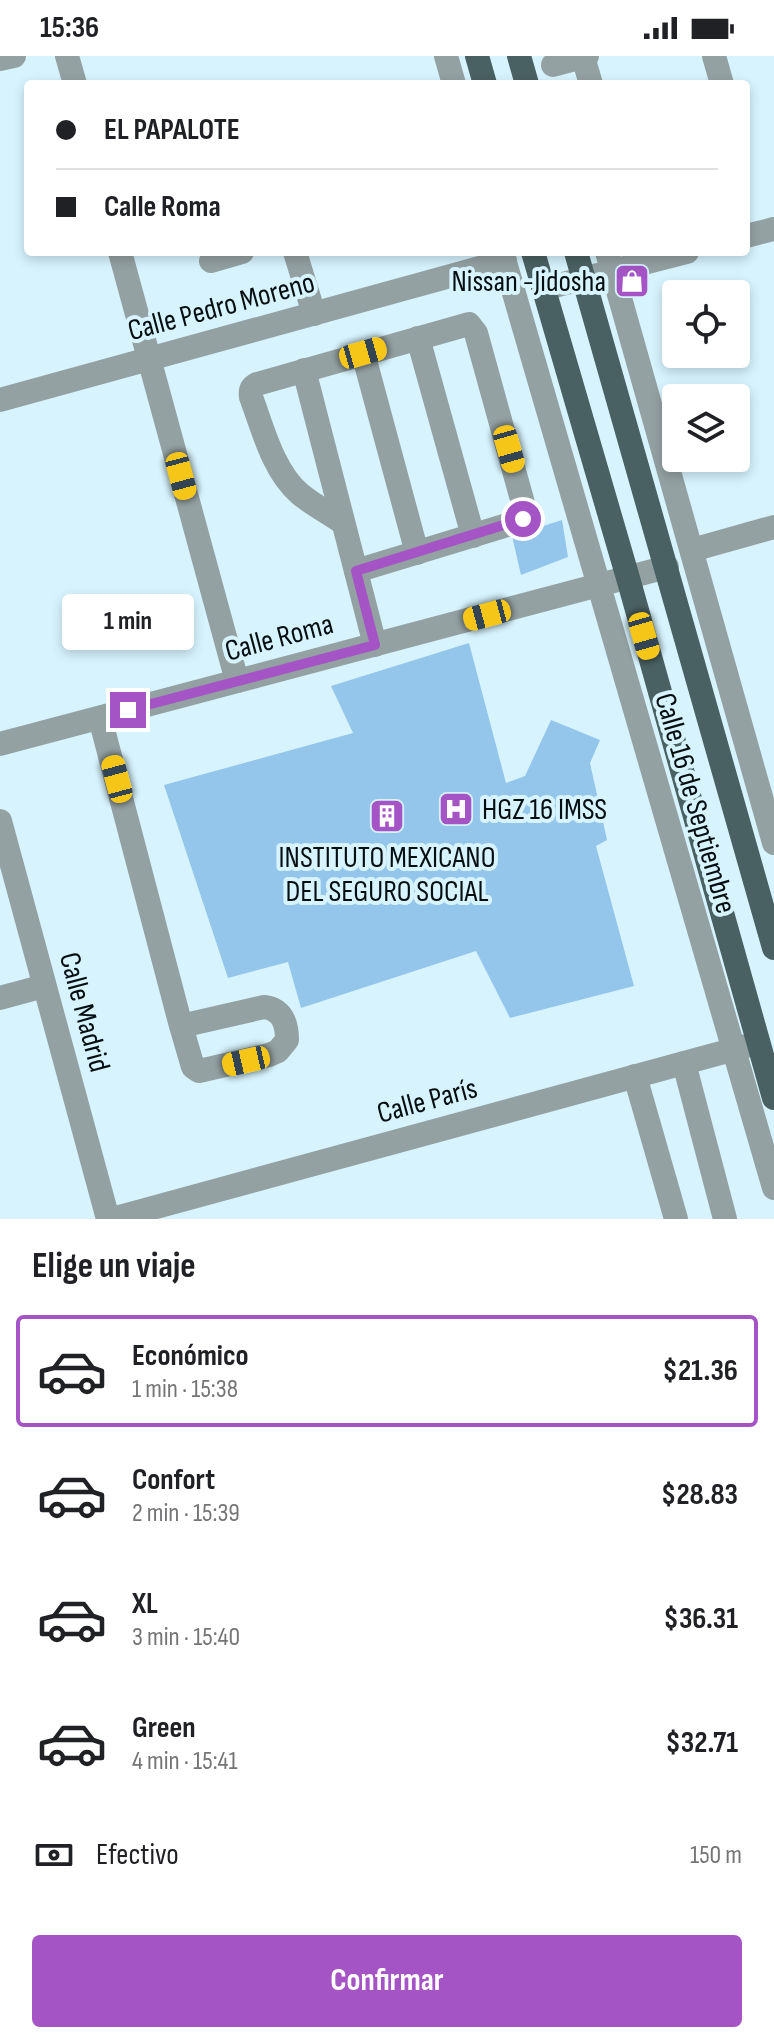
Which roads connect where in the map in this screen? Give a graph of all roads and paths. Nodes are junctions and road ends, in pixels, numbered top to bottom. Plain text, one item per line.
1 (14, 56) edge
2 (67, 56) edge
3 (446, 56) edge
4 (477, 56) edge
5 (519, 56) edge
6 (585, 56) edge
7 (714, 56) edge
8 (0, 59) edge
9 (554, 68) edge
10 (74, 80) edge
11 (453, 80) edge
12 (484, 80) edge
13 (526, 80) edge
14 (590, 80) edge
15 (717, 80) edge
16 (774, 229) edge
17 (750, 235) edge
18 (121, 256) edge
19 (228, 256) edge
20 (296, 256) edge
21 (504, 256) edge
22 (534, 256) edge
23 (577, 256) edge
24 (656, 256) edge
25 (211, 261) dead end
26 (610, 262) edge
27 (583, 279) junction
28 (543, 289) junction
29 (314, 314) junction
30 (418, 338) junction
31 (363, 353) junction
32 (150, 359) junction
33 (304, 370) junction
34 (0, 400) edge
35 (343, 523) junction
36 (774, 527) edge
37 (473, 536) junction
38 (692, 550) junction
39 (417, 553) junction
40 (667, 567) junction
41 (356, 571) junction
42 (628, 578) junction
43 (600, 585) junction
44 (375, 645) junction
45 (237, 681) junction
46 (100, 718) junction
47 (0, 744) edge
48 (0, 821) edge
49 (774, 840) edge
50 (774, 948) edge
51 (44, 986) junction
52 (0, 998) edge
53 (181, 1026) dead end
54 (758, 1042) junction
55 (735, 1049) junction
56 (684, 1063) junction
57 (635, 1076) junction
58 (774, 1098) edge
59 (774, 1188) edge
60 (110, 1219) edge
61 (676, 1219) edge
62 (725, 1219) edge

1 - 8 street
2 - 10 street
3 - 11 street
4 - 12 main road
5 - 13 main road
6 - 9 street
6 - 14 street
7 - 15 street
16 - 17 street
18 - 32 street
19 - 25 street
20 - 29 street
21 - 29 street, Calle Pedro Moreno
21 - 43 street, Calle 16 de Septiembre
22 - 28 main road, Calle 16 de Septiembre
23 - 27 main road, Calle 16 de Septiembre
24 - 26 street
26 - 27 street
26 - 38 street
27 - 28 street
27 - 40 main road, Calle 16 de Septiembre
28 - 42 main road, Calle 16 de Septiembre
29 - 32 street, Calle Pedro Moreno
30 - 31 street
30 - 37 street
30 - 37 street
31 - 33 street
31 - 39 street
32 - 34 street, Calle Pedro Moreno
32 - 45 street
33 - 35 street
33 - 35 street
35 - 41 street
36 - 38 street
37 - 39 street
38 - 49 street
39 - 41 street
40 - 42 street, Calle Roma
40 - 50 main road, Calle 16 de Septiembre
41 - 44 street
42 - 43 street, Calle Roma
42 - 54 main road, Calle 16 de Septiembre
43 - 44 street, Calle Roma
43 - 55 street, Calle 16 de Septiembre
44 - 45 street, Calle Roma
45 - 46 street, Calle Roma
46 - 47 street, Calle Roma
46 - 53 street
48 - 51 street, Calle Madrid
51 - 52 street
51 - 60 street, Calle Madrid
54 - 55 street, Calle París
54 - 58 main road, Calle 16 de Septiembre
55 - 56 street, Calle París
55 - 59 street, Calle 16 de Septiembre
56 - 57 street, Calle París
56 - 62 street
57 - 60 street, Calle París
57 - 61 street

